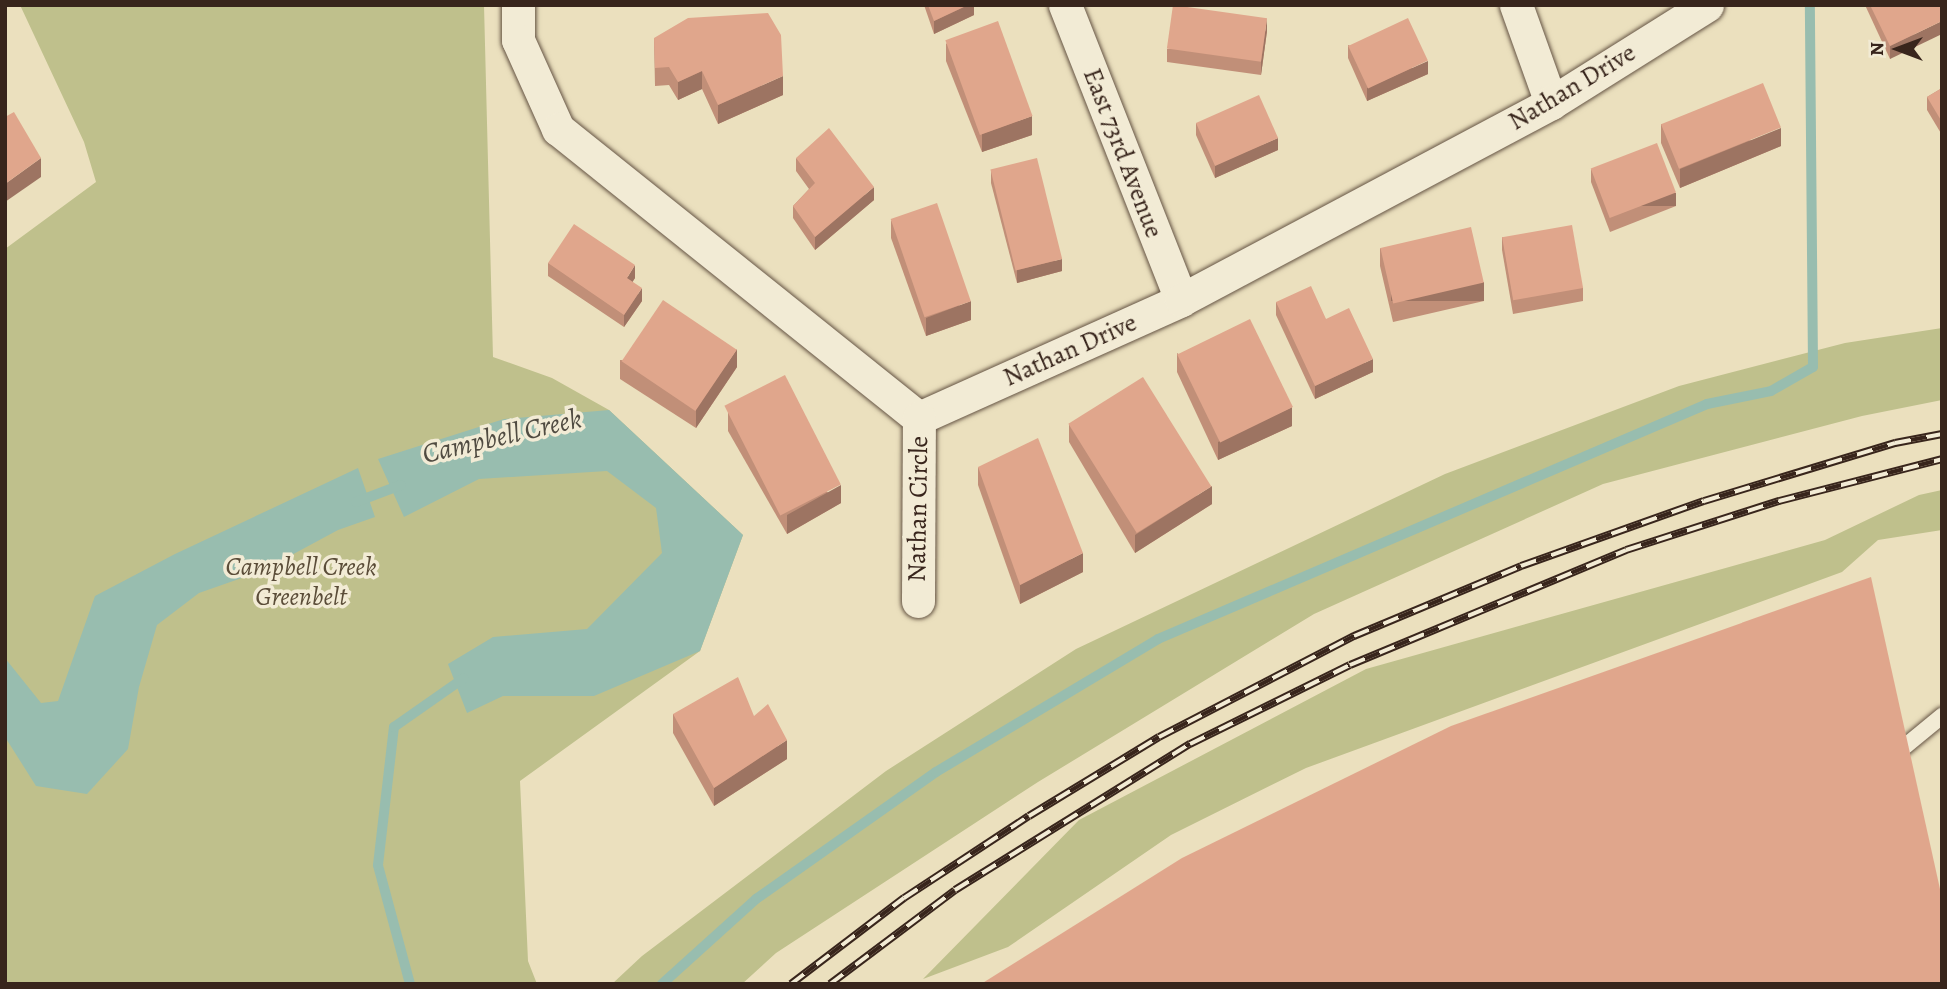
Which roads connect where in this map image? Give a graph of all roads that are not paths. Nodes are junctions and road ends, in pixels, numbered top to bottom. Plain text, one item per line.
1 (518, 5) edge
2 (1065, 5) edge
3 (1516, 5) edge
4 (1707, 5) edge
5 (1551, 103) junction
6 (1181, 300) junction
7 (919, 418) junction
8 (918, 601) dead end
9 (1942, 716) edge
10 (1879, 767) edge

1 - 7 street
2 - 6 street, East 73rd Avenue
3 - 5 street
4 - 5 street, Nathan Drive
5 - 6 street, Nathan Drive
6 - 7 street, Nathan Drive
7 - 8 street, Nathan Circle
9 - 10 lane

